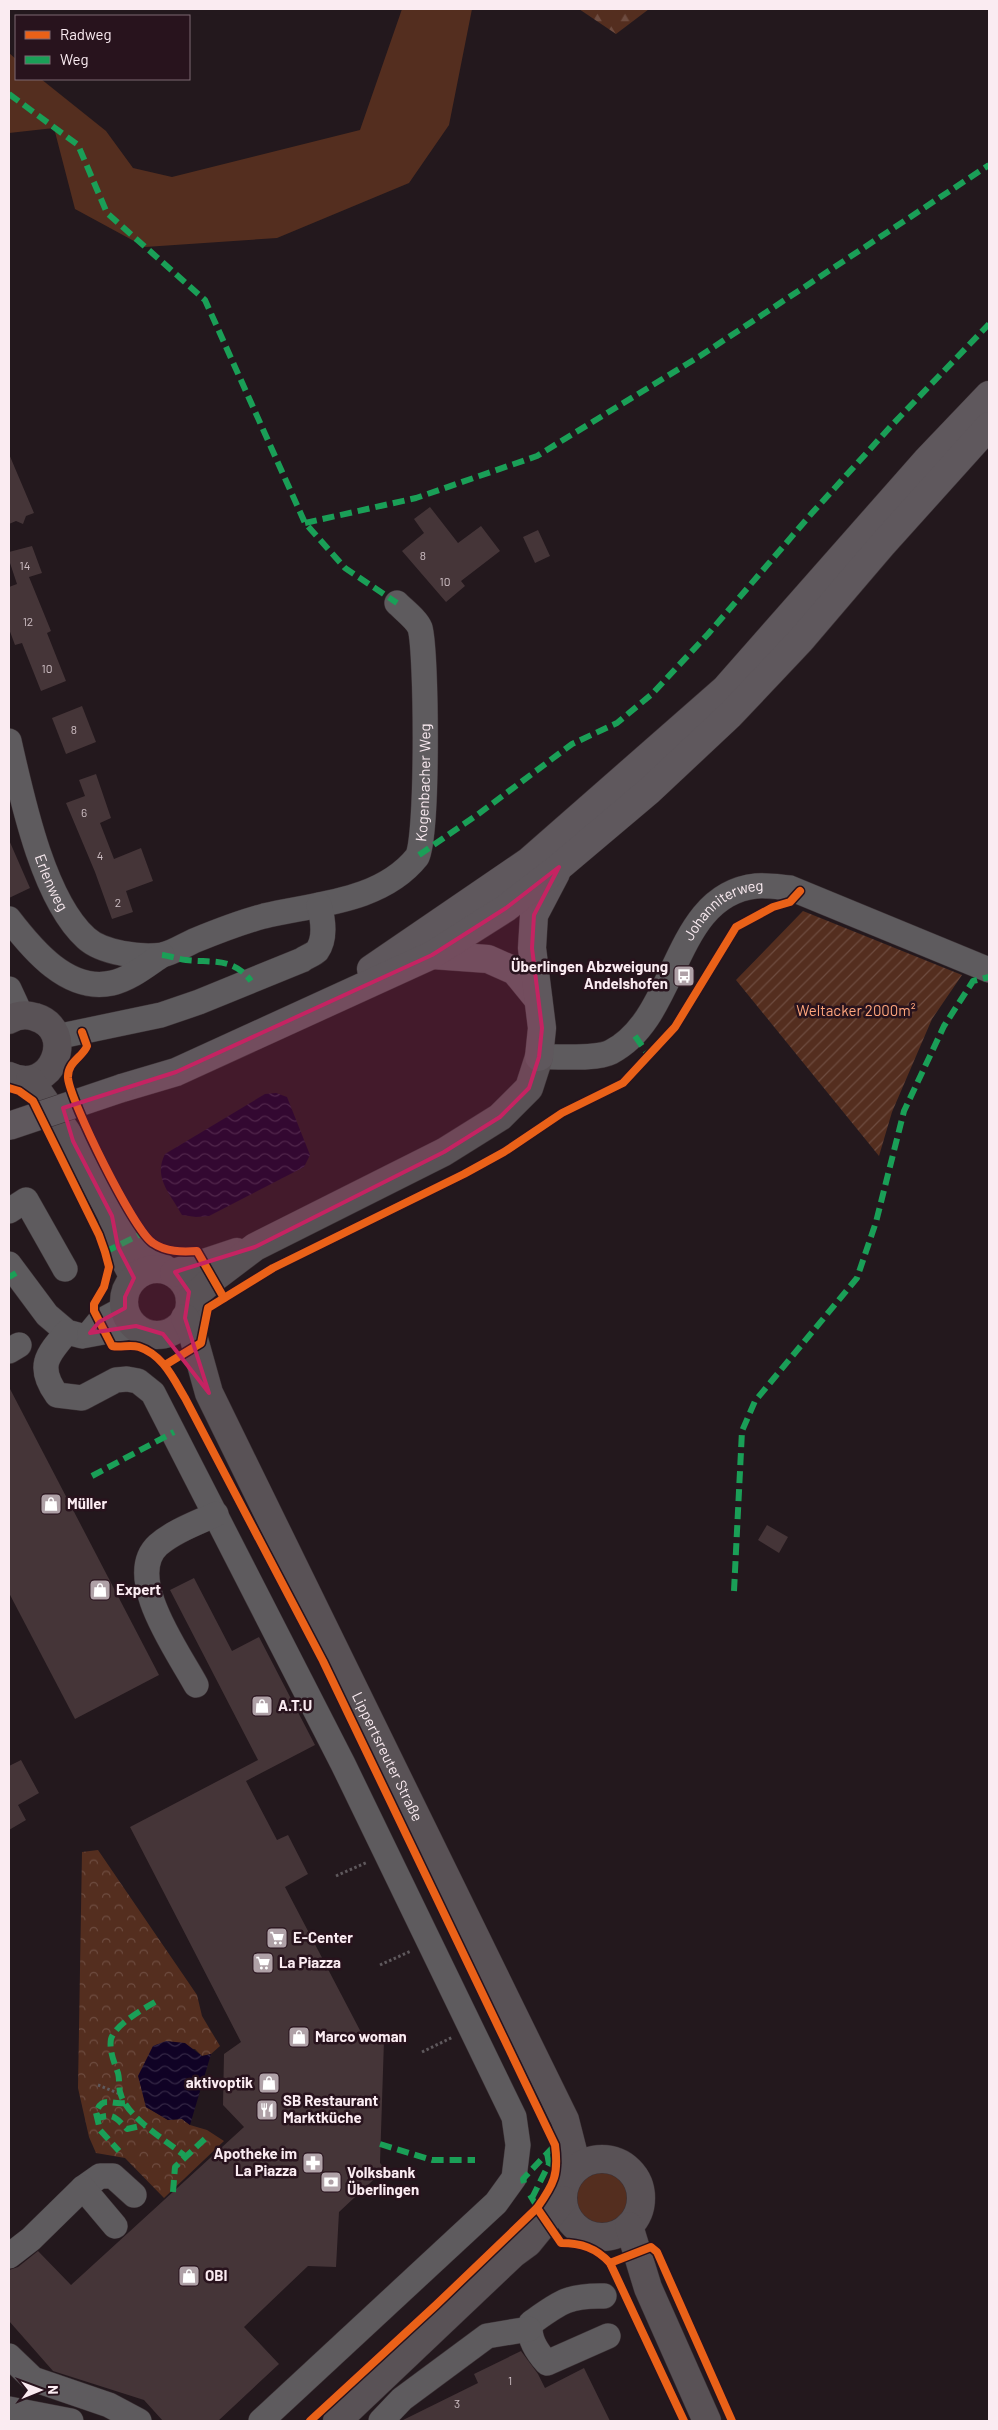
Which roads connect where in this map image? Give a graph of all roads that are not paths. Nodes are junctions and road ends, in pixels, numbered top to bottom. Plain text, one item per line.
1 (989, 395) edge
2 (989, 426) edge
3 (398, 603) dead end
4 (9, 741) edge
5 (558, 867) junction
6 (319, 906) junction
7 (9, 919) edge
8 (162, 955) junction
9 (432, 955) junction
10 (989, 970) edge
11 (9, 990) edge
12 (538, 999) junction
13 (321, 1005) junction
14 (15, 1017) edge
15 (56, 1037) junction
16 (539, 1057) junction
17 (30, 1074) edge
18 (9, 1126) edge
19 (9, 1211) edge
20 (112, 1216) junction
21 (255, 1247) junction
22 (9, 1264) edge
23 (65, 1269) dead end
24 (169, 1271) junction
25 (134, 1278) junction
26 (188, 1309) junction
27 (131, 1317) junction
28 (79, 1332) junction
29 (163, 1334) junction
30 (208, 1393) junction
31 (216, 1514) junction
32 (196, 1685) dead end
33 (590, 2163) junction
34 (83, 2188) junction
35 (134, 2195) dead end
36 (563, 2200) junction
37 (115, 2226) dead end
38 (629, 2226) junction
39 (575, 2227) junction
40 (602, 2237) junction
41 (528, 2243) junction
42 (9, 2256) edge
43 (648, 2288) junction
44 (604, 2296) dead end
45 (529, 2329) junction
46 (608, 2336) dead end
47 (9, 2356) edge
48 (9, 2409) edge
49 (71, 2421) edge
50 (139, 2421) edge
51 (261, 2421) edge
52 (336, 2421) edge
53 (381, 2421) edge
54 (707, 2421) edge

1 - 13 highway
2 - 5 highway
3 - 6 street, Kogenbacher Weg
4 - 8 street, Erlenweg
5 - 9 highway
5 - 12 highway
6 - 8 street, Erlenweg
6 - 15 street
7 - 8 street, Erlenweg
9 - 12 highway
9 - 13 highway
10 - 16 street, Johanniterweg
11 - 14 street
12 - 16 highway
13 - 18 highway, bridge
14 - 15 main road
15 - 17 main road
16 - 21 main road
17 - 20 main road
19 - 23 street
20 - 24 main road
20 - 25 main road
21 - 24 main road
21 - 26 main road
22 - 28 street
24 - 25 main road
24 - 26 main road
25 - 27 main road
26 - 29 main road
26 - 30 main road, Lippertsreuter Straße
27 - 28 street
27 - 29 main road
28 - 31 street
29 - 30 main road, Lippertsreuter Straße
30 - 33 main road, Lippertsreuter Straße
31 - 32 street
31 - 51 street
33 - 36 main road
33 - 38 main road
34 - 35 street
34 - 37 street
34 - 42 street
36 - 39 main road
36 - 41 main road
38 - 40 main road
38 - 43 main road
39 - 40 main road
39 - 41 main road
40 - 43 main road
41 - 52 main road
43 - 54 main road
44 - 45 street
45 - 46 street
45 - 53 street
47 - 50 street
48 - 49 street

